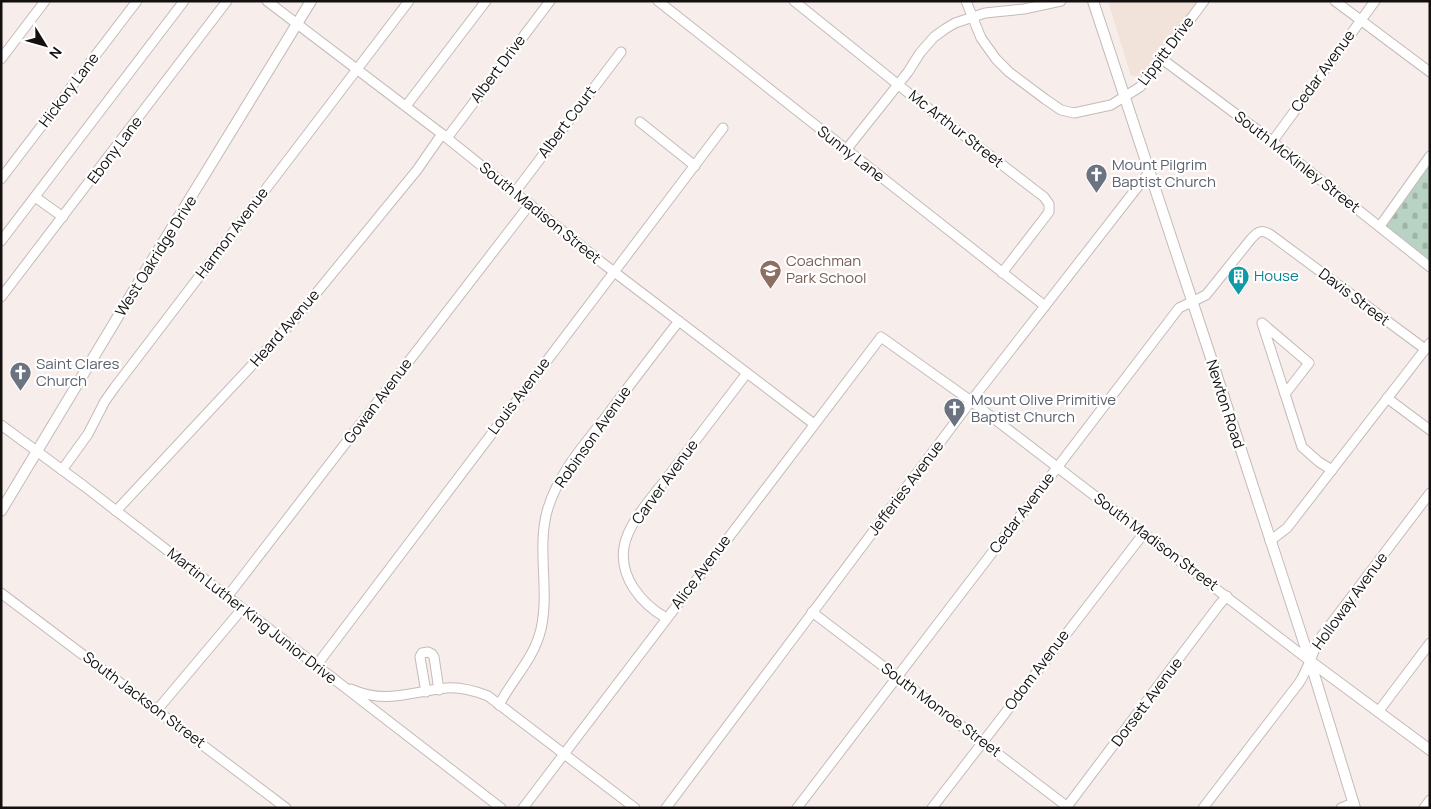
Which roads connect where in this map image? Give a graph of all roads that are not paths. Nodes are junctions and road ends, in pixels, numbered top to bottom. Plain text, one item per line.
1 (45, 1) edge
2 (138, 1) edge
3 (184, 1) edge
4 (228, 1) edge
5 (267, 1) edge
6 (311, 1) edge
7 (409, 1) edge
8 (486, 1) edge
9 (550, 1) edge
10 (658, 1) edge
11 (794, 1) edge
12 (966, 1) edge
13 (1061, 1) edge
14 (1093, 1) edge
15 (1204, 1) edge
16 (1335, 1) edge
17 (1375, 1) edge
18 (972, 17) junction
19 (1360, 21) junction
20 (296, 25) junction
21 (621, 52) dead end
22 (1, 58) edge
23 (1162, 59) junction
24 (356, 70) junction
25 (1430, 72) edge
26 (898, 84) junction
27 (1125, 97) junction
28 (406, 106) junction
29 (640, 122) dead end
30 (724, 128) dead end
31 (444, 136) junction
32 (1272, 142) junction
33 (846, 150) junction
34 (1430, 156) edge
35 (695, 166) junction
36 (1150, 171) junction
37 (1, 179) edge
38 (515, 192) junction
39 (35, 197) junction
40 (530, 204) junction
41 (63, 217) junction
42 (1380, 226) junction
43 (1259, 231) joint
44 (1, 241) edge
45 (1430, 267) edge
46 (614, 271) junction
47 (1002, 273) junction
48 (1, 297) edge
49 (1193, 301) junction
50 (1045, 306) junction
51 (679, 321) junction
52 (881, 337) joint
53 (1427, 346) edge
54 (746, 373) junction
55 (1285, 394) junction
56 (1387, 398) junction
57 (971, 401) junction
58 (814, 424) junction
59 (1, 425) edge
60 (1430, 430) edge
61 (37, 452) junction
62 (1057, 467) junction
63 (62, 470) junction
64 (1332, 470) junction
65 (1430, 493) edge
66 (1, 511) edge
67 (116, 511) junction
68 (1144, 532) junction
69 (1270, 542) junction
70 (1, 593) edge
71 (1227, 596) junction
72 (227, 597) junction
73 (242, 609) junction
74 (812, 612) junction
75 (666, 618) junction
76 (1430, 644) edge
77 (1310, 661) junction
78 (316, 666) junction
79 (897, 677) junction
80 (333, 679) junction
81 (439, 690) junction
82 (426, 692) junction
83 (499, 704) junction
84 (157, 710) junction
85 (1378, 712) junction
86 (982, 742) junction
87 (1430, 750) edge
88 (564, 754) junction
89 (1430, 800) edge
90 (1354, 805) edge
91 (1068, 807) edge
92 (286, 808) edge
93 (501, 808) edge
94 (523, 808) edge
95 (635, 808) edge
96 (666, 808) edge
97 (797, 808) edge
98 (932, 808) edge
99 (1203, 808) edge
100 (1341, 808) edge
101 (1424, 808) edge

1 - 22 street
2 - 37 street, Hickory Lane
3 - 39 street
4 - 41 street, Ebony Lane
5 - 20 street, South Madison Street
6 - 20 main road, West Oakridge Drive
7 - 24 street, Harmon Avenue
8 - 28 street
9 - 31 street, Albert Drive
10 - 33 street, Sunny Lane
11 - 26 street, Mc Arthur Street
12 - 18 street, Lippitt Drive
13 - 18 street
14 - 27 main road, Newton Road
15 - 23 street, Lippitt Drive
16 - 19 street
17 - 19 street, Cedar Avenue
18 - 26 street
18 - 27 street, Lippitt Drive
19 - 25 street
19 - 32 street, Cedar Avenue
20 - 24 street, South Madison Street
20 - 61 main road, West Oakridge Drive
21 - 38 street, Albert Court
23 - 27 street, Lippitt Drive
23 - 32 street, South McKinley Street
24 - 28 street, South Madison Street
24 - 63 street, Harmon Avenue
26 - 33 street
26 - 47 street, Mc Arthur Street
27 - 36 main road, Newton Road
28 - 31 street, South Madison Street
29 - 35 street
30 - 35 street, Louis Avenue
31 - 38 street, South Madison Street
31 - 67 street, Heard Avenue
32 - 42 street, South McKinley Street
33 - 47 street, Sunny Lane
34 - 42 street
35 - 46 street, Louis Avenue
36 - 49 main road, Newton Road
36 - 50 street, Jefferies Avenue
38 - 40 street, South Madison Street
39 - 41 street
39 - 44 street
40 - 46 street, South Madison Street
40 - 72 street, Gowan Avenue
41 - 48 street, Ebony Lane
42 - 45 street, South McKinley Street
43 - 49 street, Cedar Avenue
43 - 53 street, Davis Street
46 - 51 street, South Madison Street
46 - 78 street, Louis Avenue
47 - 50 street, Sunny Lane
49 - 62 street, Cedar Avenue
49 - 69 main road, Newton Road
50 - 57 street, Jefferies Avenue
51 - 54 street, South Madison Street
51 - 83 street, Robinson Avenue
52 - 57 street, South Madison Street
52 - 58 street, Alice Avenue
53 - 56 street
54 - 58 street, South Madison Street
54 - 75 street, Carver Avenue
55 - 55 street
55 - 64 street
56 - 60 street
56 - 64 street
57 - 62 street, South Madison Street
57 - 74 street, Jefferies Avenue
58 - 75 street, Alice Avenue
59 - 61 street, Martin Luther King Junior Drive
61 - 63 street, Martin Luther King Junior Drive
61 - 66 main road, West Oakridge Drive
62 - 68 street, South Madison Street
62 - 79 street, Cedar Avenue
63 - 67 street, Martin Luther King Junior Drive
64 - 69 street
65 - 77 street, Holloway Avenue
67 - 72 street, Martin Luther King Junior Drive
68 - 71 street, South Madison Street
68 - 86 street, Odom Avenue
69 - 77 main road, Newton Road
70 - 84 street, South Jackson Street
71 - 77 street, South Madison Street
71 - 91 street, Dorsett Avenue
72 - 73 street, Martin Luther King Junior Drive
73 - 78 street, Martin Luther King Junior Drive
73 - 84 street
74 - 79 street, South Monroe Street
74 - 96 street, Jefferies Avenue
75 - 88 street, Alice Avenue
76 - 85 street
77 - 85 main road, South Madison Street
77 - 90 main road, Newton Road
77 - 99 street, Holloway Avenue
78 - 80 street, Martin Luther King Junior Drive
79 - 86 street, South Monroe Street
79 - 97 street, Cedar Avenue
80 - 82 street
80 - 93 street, Martin Luther King Junior Drive
81 - 82 street
81 - 82 street
81 - 83 street
83 - 88 street
84 - 92 street, South Jackson Street
85 - 87 main road, South Madison Street
86 - 91 street, South Monroe Street
86 - 98 street, Odom Avenue
88 - 94 street, Alice Avenue
88 - 95 street
89 - 101 street
90 - 100 street

